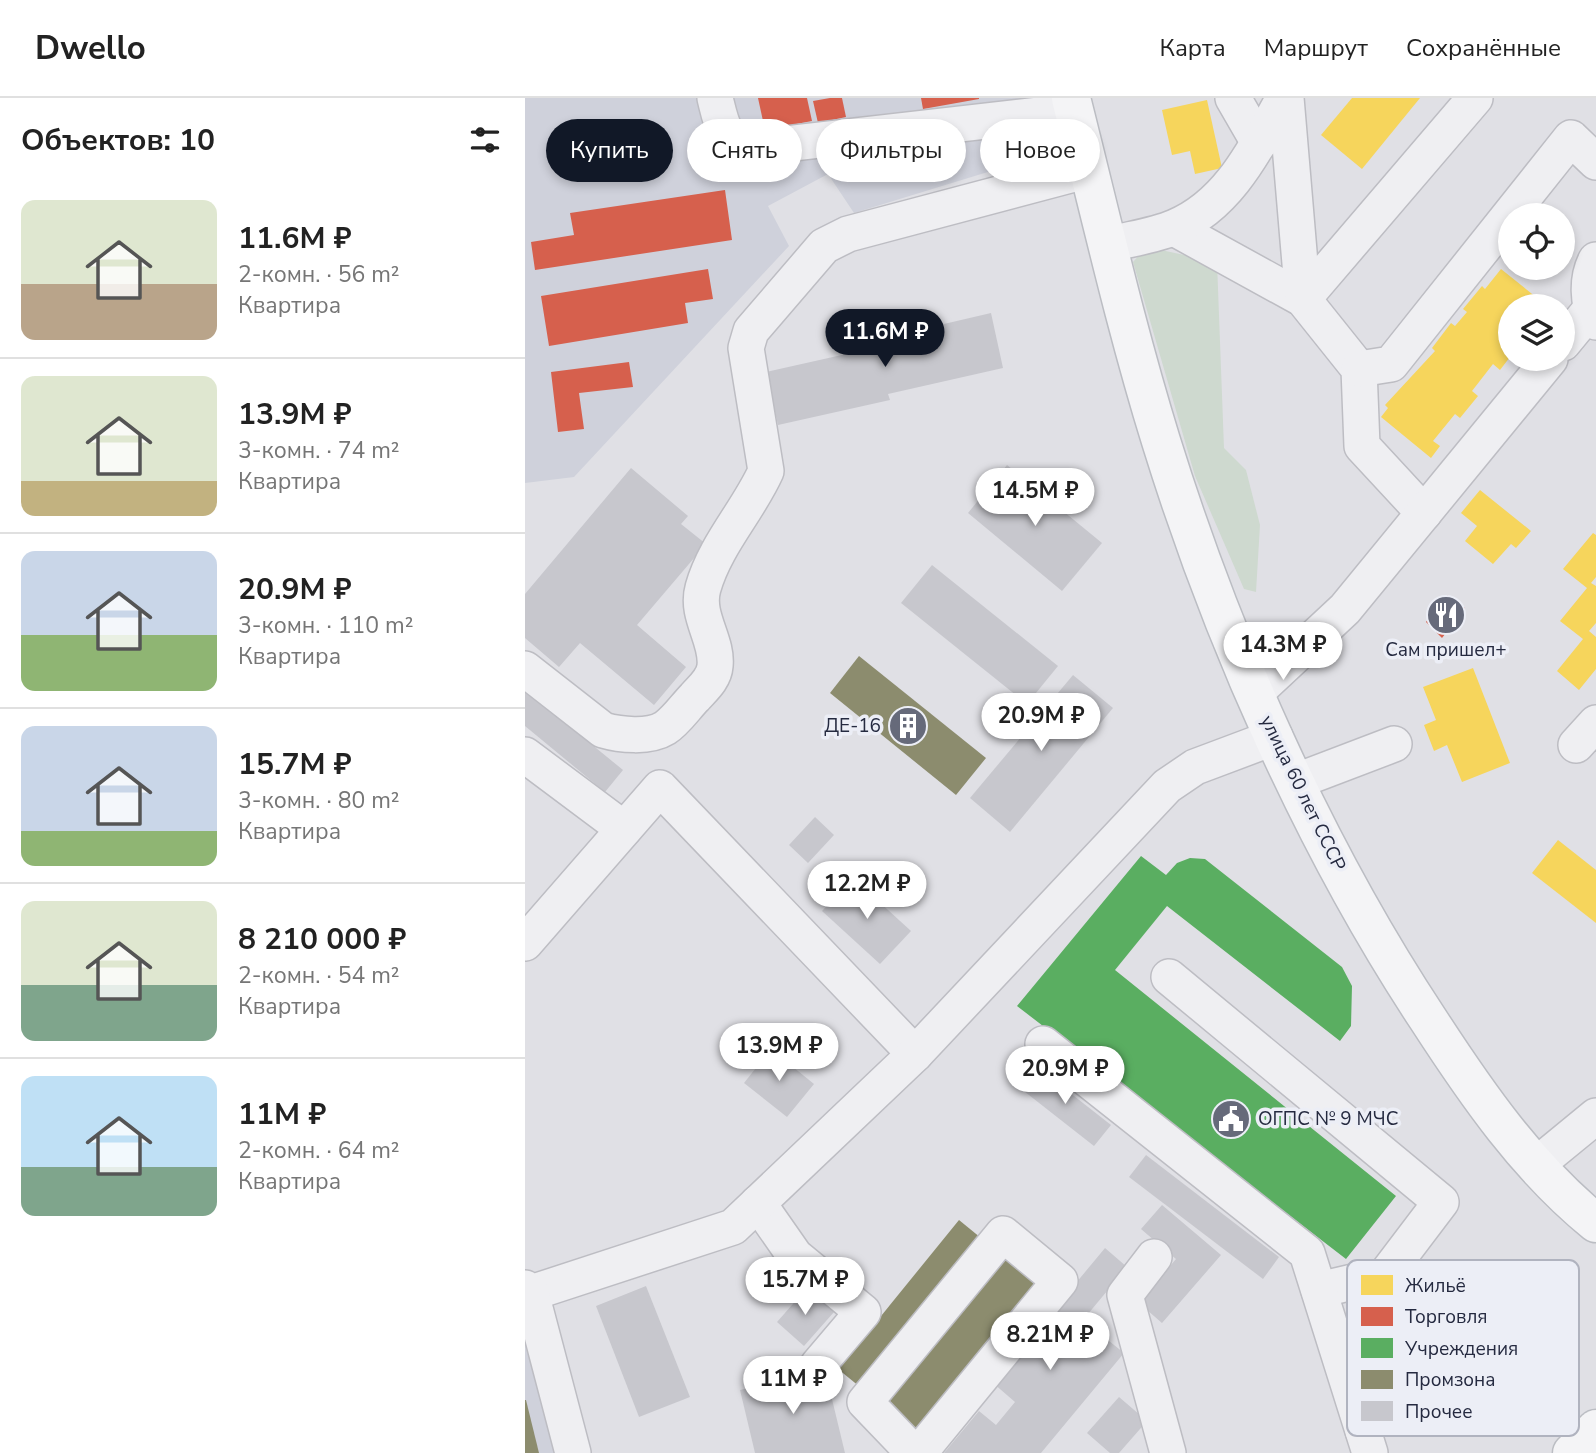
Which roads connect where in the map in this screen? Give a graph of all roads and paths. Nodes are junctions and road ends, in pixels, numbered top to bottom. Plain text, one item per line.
1 (715, 98) edge
2 (1233, 98) edge
3 (1285, 98) edge
4 (1475, 98) edge
5 (1073, 105) edge
6 (1259, 144) junction
7 (1596, 162) edge
8 (1044, 182) edge
9 (1092, 182) edge
10 (1174, 228) junction
11 (1107, 244) junction
12 (1596, 260) edge
13 (1303, 299) junction
14 (1594, 311) edge
15 (1575, 331) edge
16 (1359, 369) junction
17 (1540, 371) edge
18 (1424, 513) junction
19 (525, 669) edge
20 (1255, 693) junction
21 (1275, 737) junction
22 (1394, 744) dead end
23 (525, 755) edge
24 (1297, 781) junction
25 (624, 829) junction
26 (525, 943) edge
27 (1169, 978) dead end
28 (1044, 1044) dead end
29 (915, 1054) junction
30 (1596, 1116) edge
31 (1535, 1166) junction
32 (758, 1203) junction
33 (1596, 1223) edge
34 (1154, 1257) dead end
35 (1397, 1260) edge
36 (1347, 1283) edge
37 (1319, 1290) junction
38 (528, 1291) edge
39 (818, 1365) dead end
40 (1347, 1379) edge
41 (1596, 1429) edge
42 (573, 1453) edge
43 (917, 1453) edge
44 (1168, 1453) edge
45 (1572, 1453) edge

1 - 5 lane
2 - 6 lane
3 - 6 lane
3 - 13 lane
4 - 13 lane
6 - 10 lane
7 - 16 lane
8 - 19 lane
9 - 11 main road, улица 60 лет СССР
10 - 11 lane
10 - 13 lane
11 - 20 main road, улица 60 лет СССР
12 - 14 lane
13 - 16 lane
14 - 15 lane
16 - 18 lane
17 - 18 lane
18 - 20 lane
20 - 21 main road, улица 60 лет СССР
21 - 24 main road, улица 60 лет СССР
21 - 29 lane
22 - 24 lane
23 - 25 lane
24 - 31 main road, улица 60 лет СССР
25 - 26 lane
25 - 29 lane
27 - 35 lane
28 - 37 lane
29 - 32 lane
30 - 31 lane
31 - 33 main road, улица 60 лет СССР
32 - 38 lane
32 - 39 lane
34 - 44 lane
36 - 37 lane
37 - 40 lane
38 - 42 lane
41 - 45 main road
43 - 43 lane

